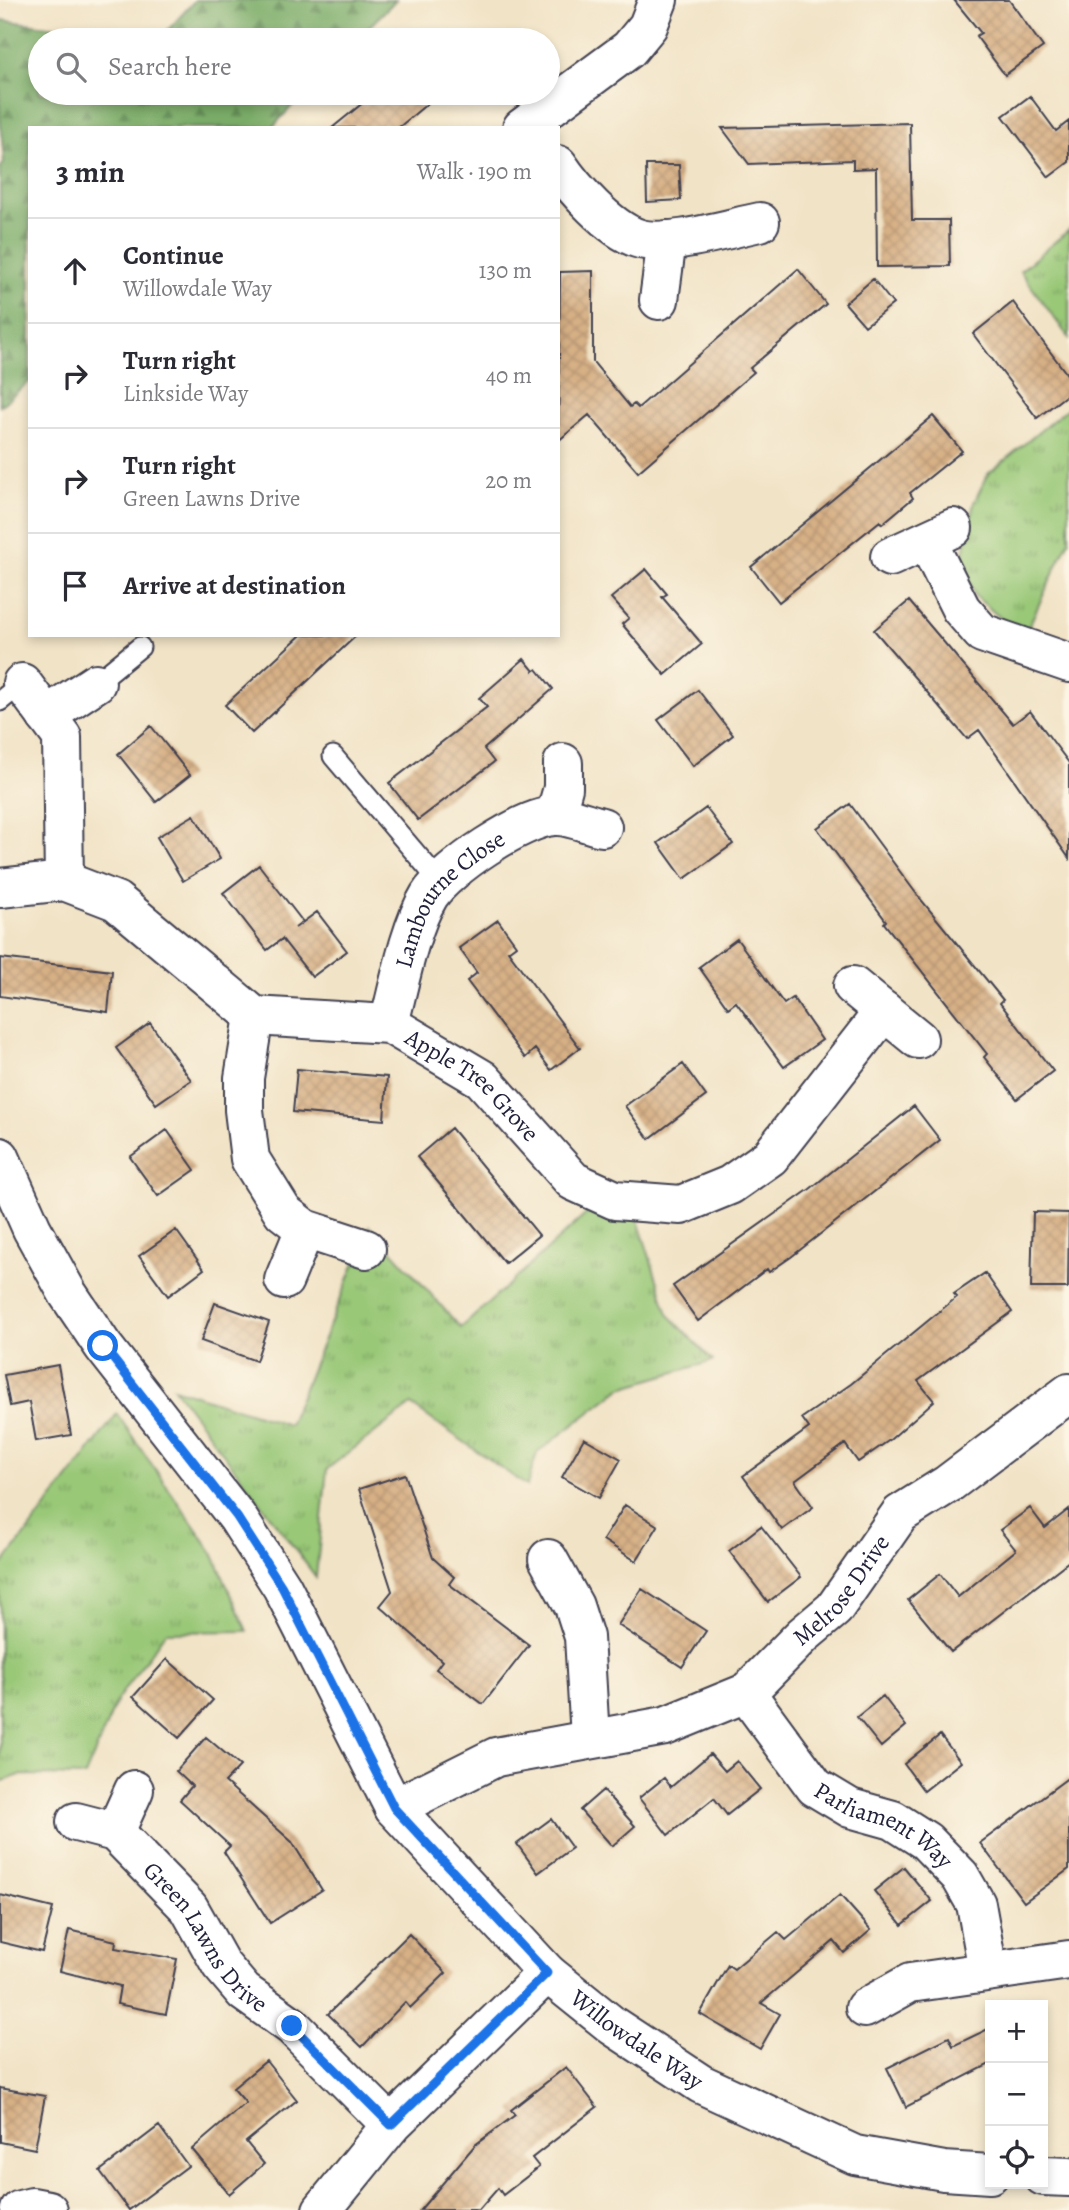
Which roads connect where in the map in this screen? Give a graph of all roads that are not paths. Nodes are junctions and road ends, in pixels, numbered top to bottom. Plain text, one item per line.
1 (658, 0) edge
2 (560, 102) edge
3 (556, 105) edge
4 (529, 126) edge
5 (560, 167) edge
6 (760, 222) dead end
7 (667, 240) junction
8 (659, 300) dead end
9 (890, 557) dead end
10 (140, 647) dead end
11 (1069, 663) edge
12 (96, 683) joint
13 (11, 692) edge
14 (46, 716) junction
15 (333, 756) dead end
16 (563, 763) dead end
17 (555, 816) junction
18 (602, 827) dead end
19 (64, 881) junction
20 (441, 884) junction
21 (0, 887) edge
22 (853, 985) dead end
23 (884, 1011) junction
24 (254, 1016) junction
25 (389, 1024) junction
26 (918, 1039) dead end
27 (0, 1157) edge
28 (305, 1229) junction
29 (366, 1249) dead end
30 (284, 1280) dead end
31 (1069, 1392) edge
32 (548, 1559) dead end
33 (746, 1693) junction
34 (590, 1738) junction
35 (134, 1790) dead end
36 (394, 1808) junction
37 (76, 1822) dead end
38 (115, 1832) junction
39 (1069, 1960) edge
40 (988, 1971) junction
41 (547, 1973) junction
42 (865, 2008) dead end
43 (391, 2125) junction
44 (985, 2174) edge
45 (1048, 2176) edge
46 (1069, 2177) edge
47 (20, 2210) edge
48 (48, 2210) edge
49 (322, 2210) edge

1 - 2 street
3 - 4 street
5 - 7 street
6 - 7 street
7 - 8 street
9 - 11 street
10 - 12 lane
12 - 14 street
13 - 14 street
14 - 19 street
15 - 20 lane
16 - 17 street
17 - 18 street, Lambourne Close
17 - 20 street, Lambourne Close
19 - 21 street
19 - 24 street
20 - 25 street, Lambourne Close
22 - 23 street
23 - 25 street, Apple Tree Grove
23 - 26 street
24 - 25 street, Apple Tree Grove
24 - 28 street
27 - 36 street, Willowdale Way
28 - 29 street
28 - 30 street
31 - 33 street, Melrose Drive
32 - 34 street
33 - 34 street, Melrose Drive
33 - 40 street, Parliament Way
34 - 36 street, Melrose Drive
35 - 38 street
36 - 41 street, Willowdale Way
37 - 38 street
38 - 43 street, Green Lawns Drive
39 - 40 street
40 - 42 street
41 - 43 street
41 - 44 street, Willowdale Way
43 - 49 street
45 - 46 street
47 - 48 street

